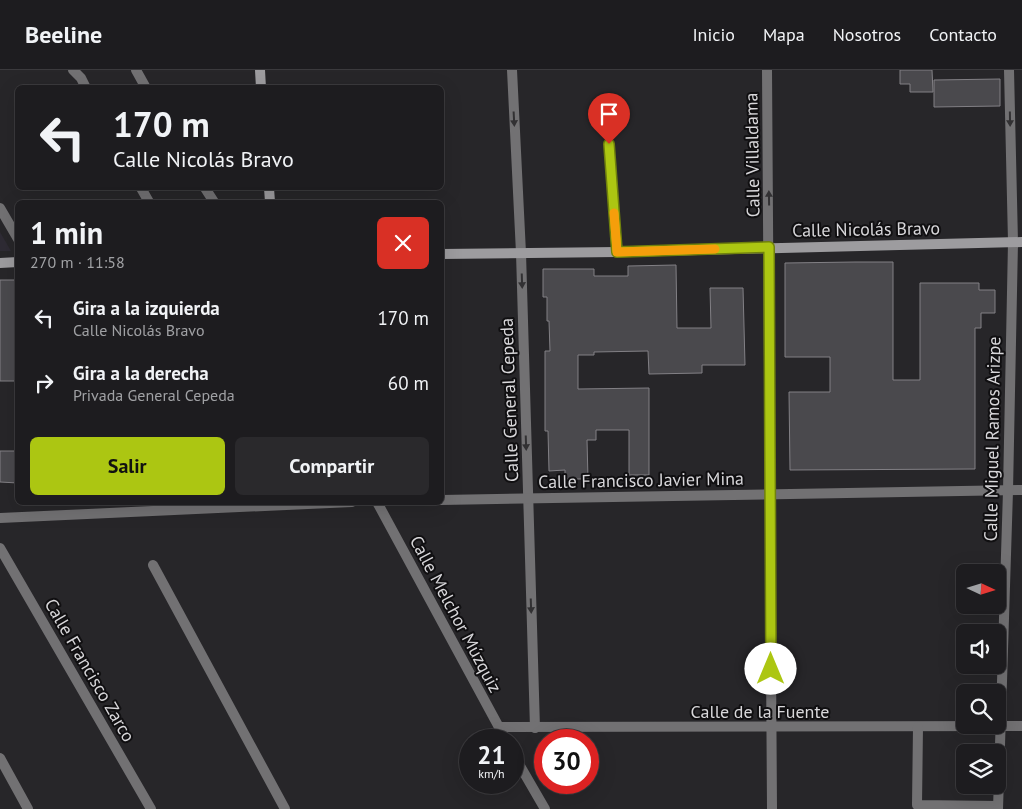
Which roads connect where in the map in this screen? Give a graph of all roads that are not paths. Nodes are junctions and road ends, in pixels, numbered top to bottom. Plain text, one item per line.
1 (73, 70) edge
2 (136, 70) edge
3 (260, 70) edge
4 (512, 70) edge
5 (767, 70) edge
6 (1009, 70) edge
7 (84, 85) edge
8 (144, 85) edge
9 (261, 85) edge
10 (609, 144) dead end
11 (0, 208) edge
12 (15, 234) edge
13 (1017, 242) edge
14 (769, 247) junction
15 (617, 252) junction
16 (521, 253) junction
17 (444, 254) edge
18 (15, 262) edge
19 (0, 263) edge
20 (1008, 490) junction
21 (1022, 490) edge
22 (770, 495) junction
23 (528, 498) junction
24 (444, 500) edge
25 (210, 505) edge
26 (379, 505) edge
27 (163, 506) edge
28 (0, 518) edge
29 (0, 548) edge
30 (153, 565) dead end
31 (1001, 684) edge
32 (918, 726) junction
33 (956, 726) edge
34 (1006, 726) edge
35 (1022, 726) edge
36 (499, 727) joint
37 (771, 727) junction
38 (535, 728) junction
39 (1000, 734) edge
40 (0, 758) edge
41 (524, 773) edge
42 (998, 808) edge
43 (28, 809) edge
44 (151, 809) edge
45 (285, 809) edge
46 (545, 809) edge
47 (772, 809) edge

1 - 7 street
2 - 8 street
3 - 9 street
4 -> 16 street, Calle General Cepeda
14 -> 5 street, Calle Villaldama
6 -> 13 street, Calle Miguel Ramos Arizpe
10 - 15 street
11 - 12 street
13 - 14 street, Calle Nicolás Bravo
13 - 20 street, Calle Miguel Ramos Arizpe
14 - 15 street, Calle Nicolás Bravo
14 - 22 street, Calle Villaldama
15 - 16 street, Calle Nicolás Bravo
16 - 17 street, Calle Nicolás Bravo
16 -> 23 street, Calle General Cepeda
18 - 19 street
20 - 21 street, Calle Francisco Javier Mina
20 - 22 street, Calle Francisco Javier Mina
20 - 31 street, Calle Miguel Ramos Arizpe
22 - 23 street, Calle Francisco Javier Mina
22 - 37 street, Calle Villaldama
23 - 24 street, Calle Francisco Javier Mina
23 -> 38 street, Calle General Cepeda
25 - 27 street
26 - 36 street, Calle Melchor Múzquiz
27 - 28 street
29 - 44 street, Calle Francisco Zarco
30 - 45 street
32 - 33 street, Calle de la Fuente
32 - 37 street, Calle de la Fuente
32 - 42 street
34 - 35 street, Calle de la Fuente
36 - 38 street, Calle de la Fuente
37 - 38 street, Calle de la Fuente
37 - 47 street, Calle Villaldama
39 - 42 street, Calle Miguel Ramos Arizpe
40 - 43 street
41 - 46 street

